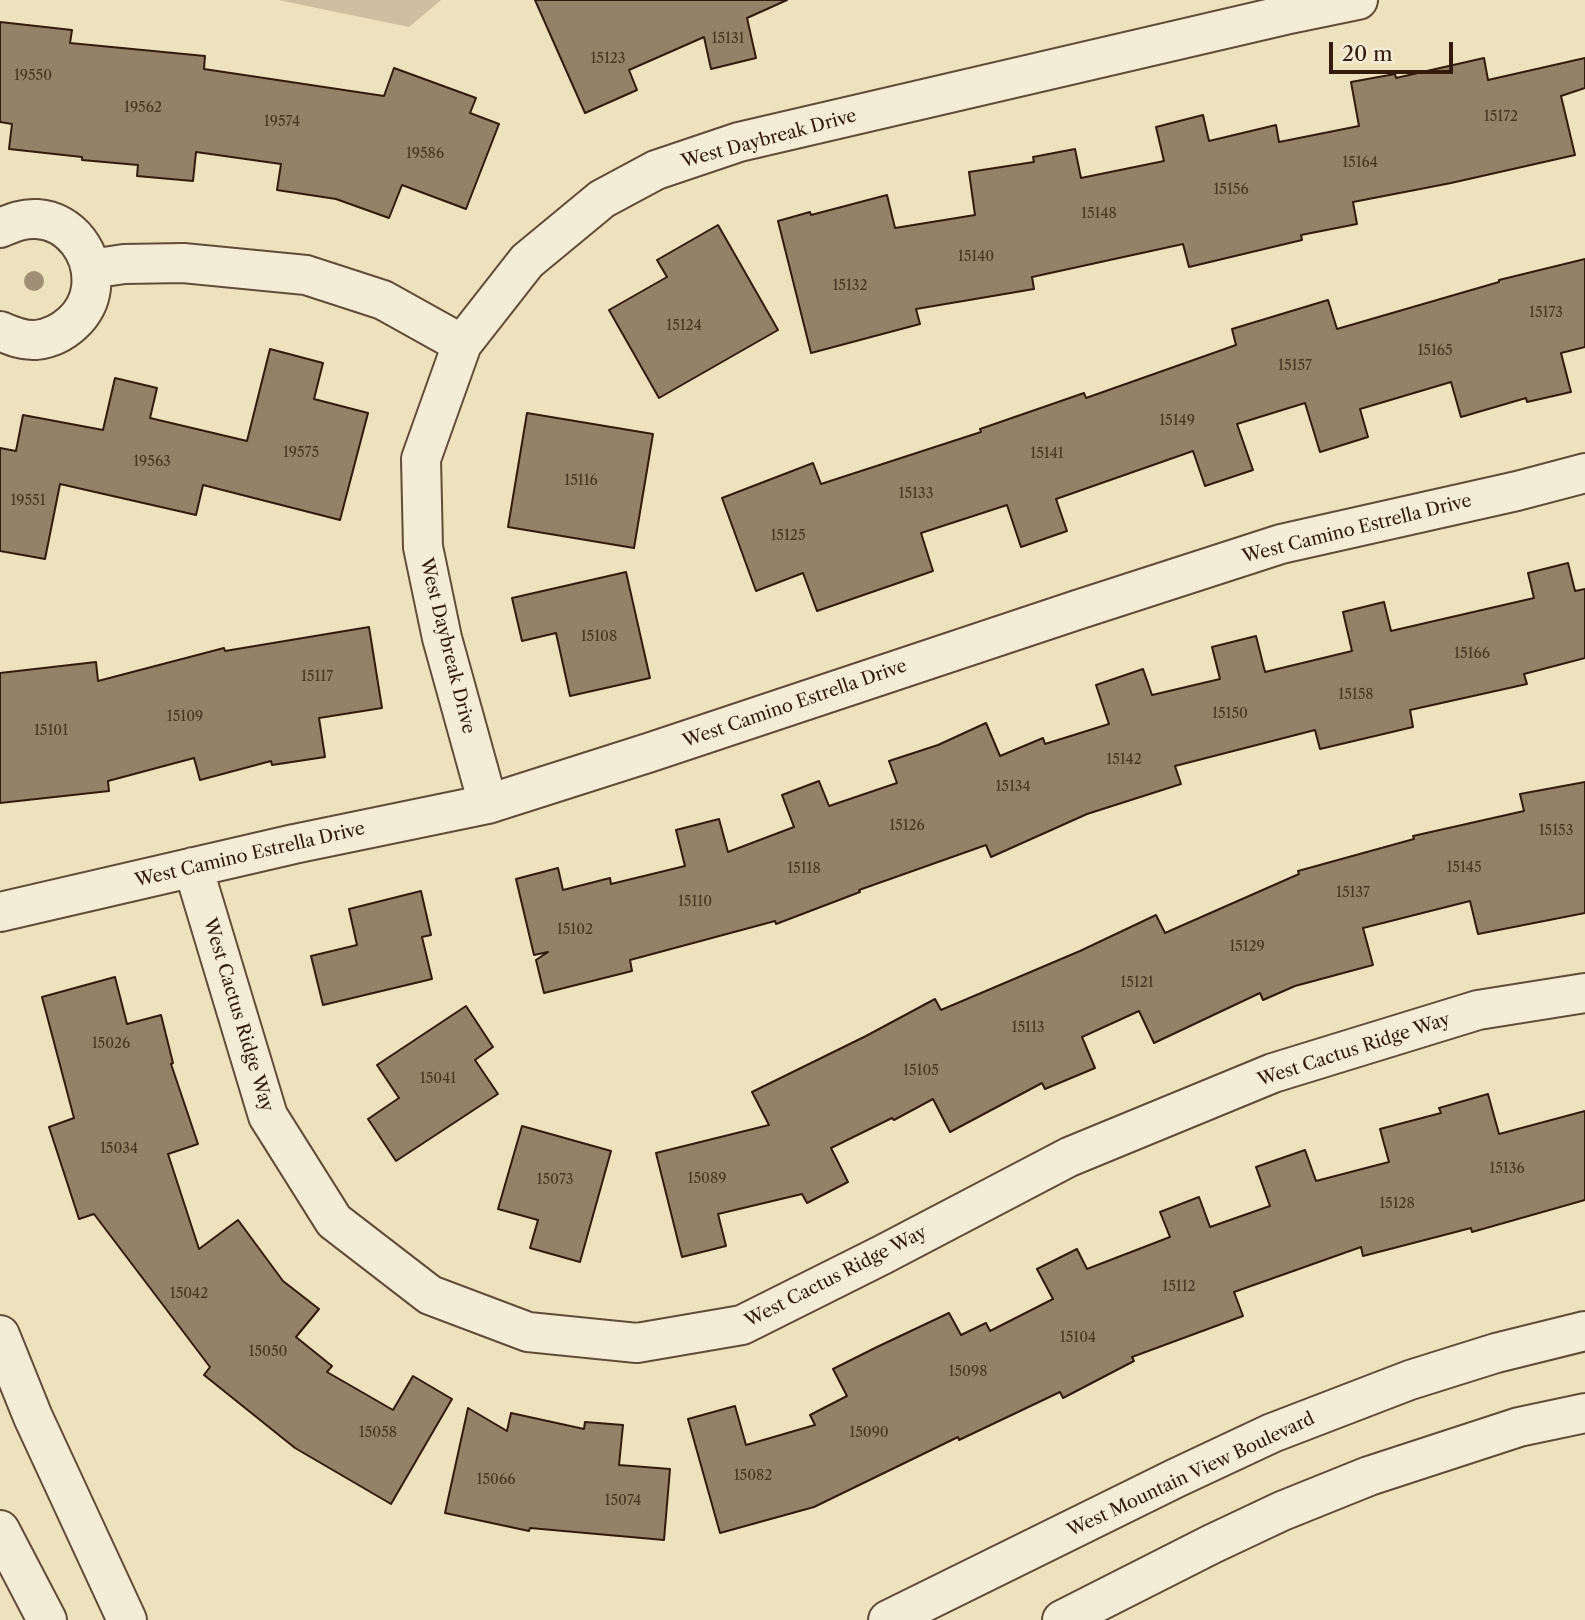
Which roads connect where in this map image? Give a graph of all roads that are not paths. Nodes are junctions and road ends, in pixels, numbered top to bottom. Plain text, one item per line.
1 (1358, 0) edge
2 (0, 228) edge
3 (91, 269) junction
4 (0, 331) edge
5 (462, 344) junction
6 (1585, 473) edge
7 (488, 804) junction
8 (193, 867) junction
9 (0, 912) edge
10 (1585, 993) edge
11 (1585, 1331) edge
12 (0, 1335) edge
13 (1585, 1413) edge
14 (0, 1530) edge
15 (47, 1620) edge
16 (127, 1620) edge
17 (888, 1620) edge
18 (1062, 1620) edge

1 - 5 street, West Daybreak Drive
2 - 3 street
3 - 4 street
3 - 5 street
5 - 7 street, West Daybreak Drive
6 - 7 street, West Camino Estrella Drive
7 - 8 street, West Camino Estrella Drive
8 - 9 street, West Camino Estrella Drive
8 - 10 street, West Cactus Ridge Way
11 - 17 street, West Mountain View Boulevard
12 - 16 street
13 - 18 street
14 - 15 street

